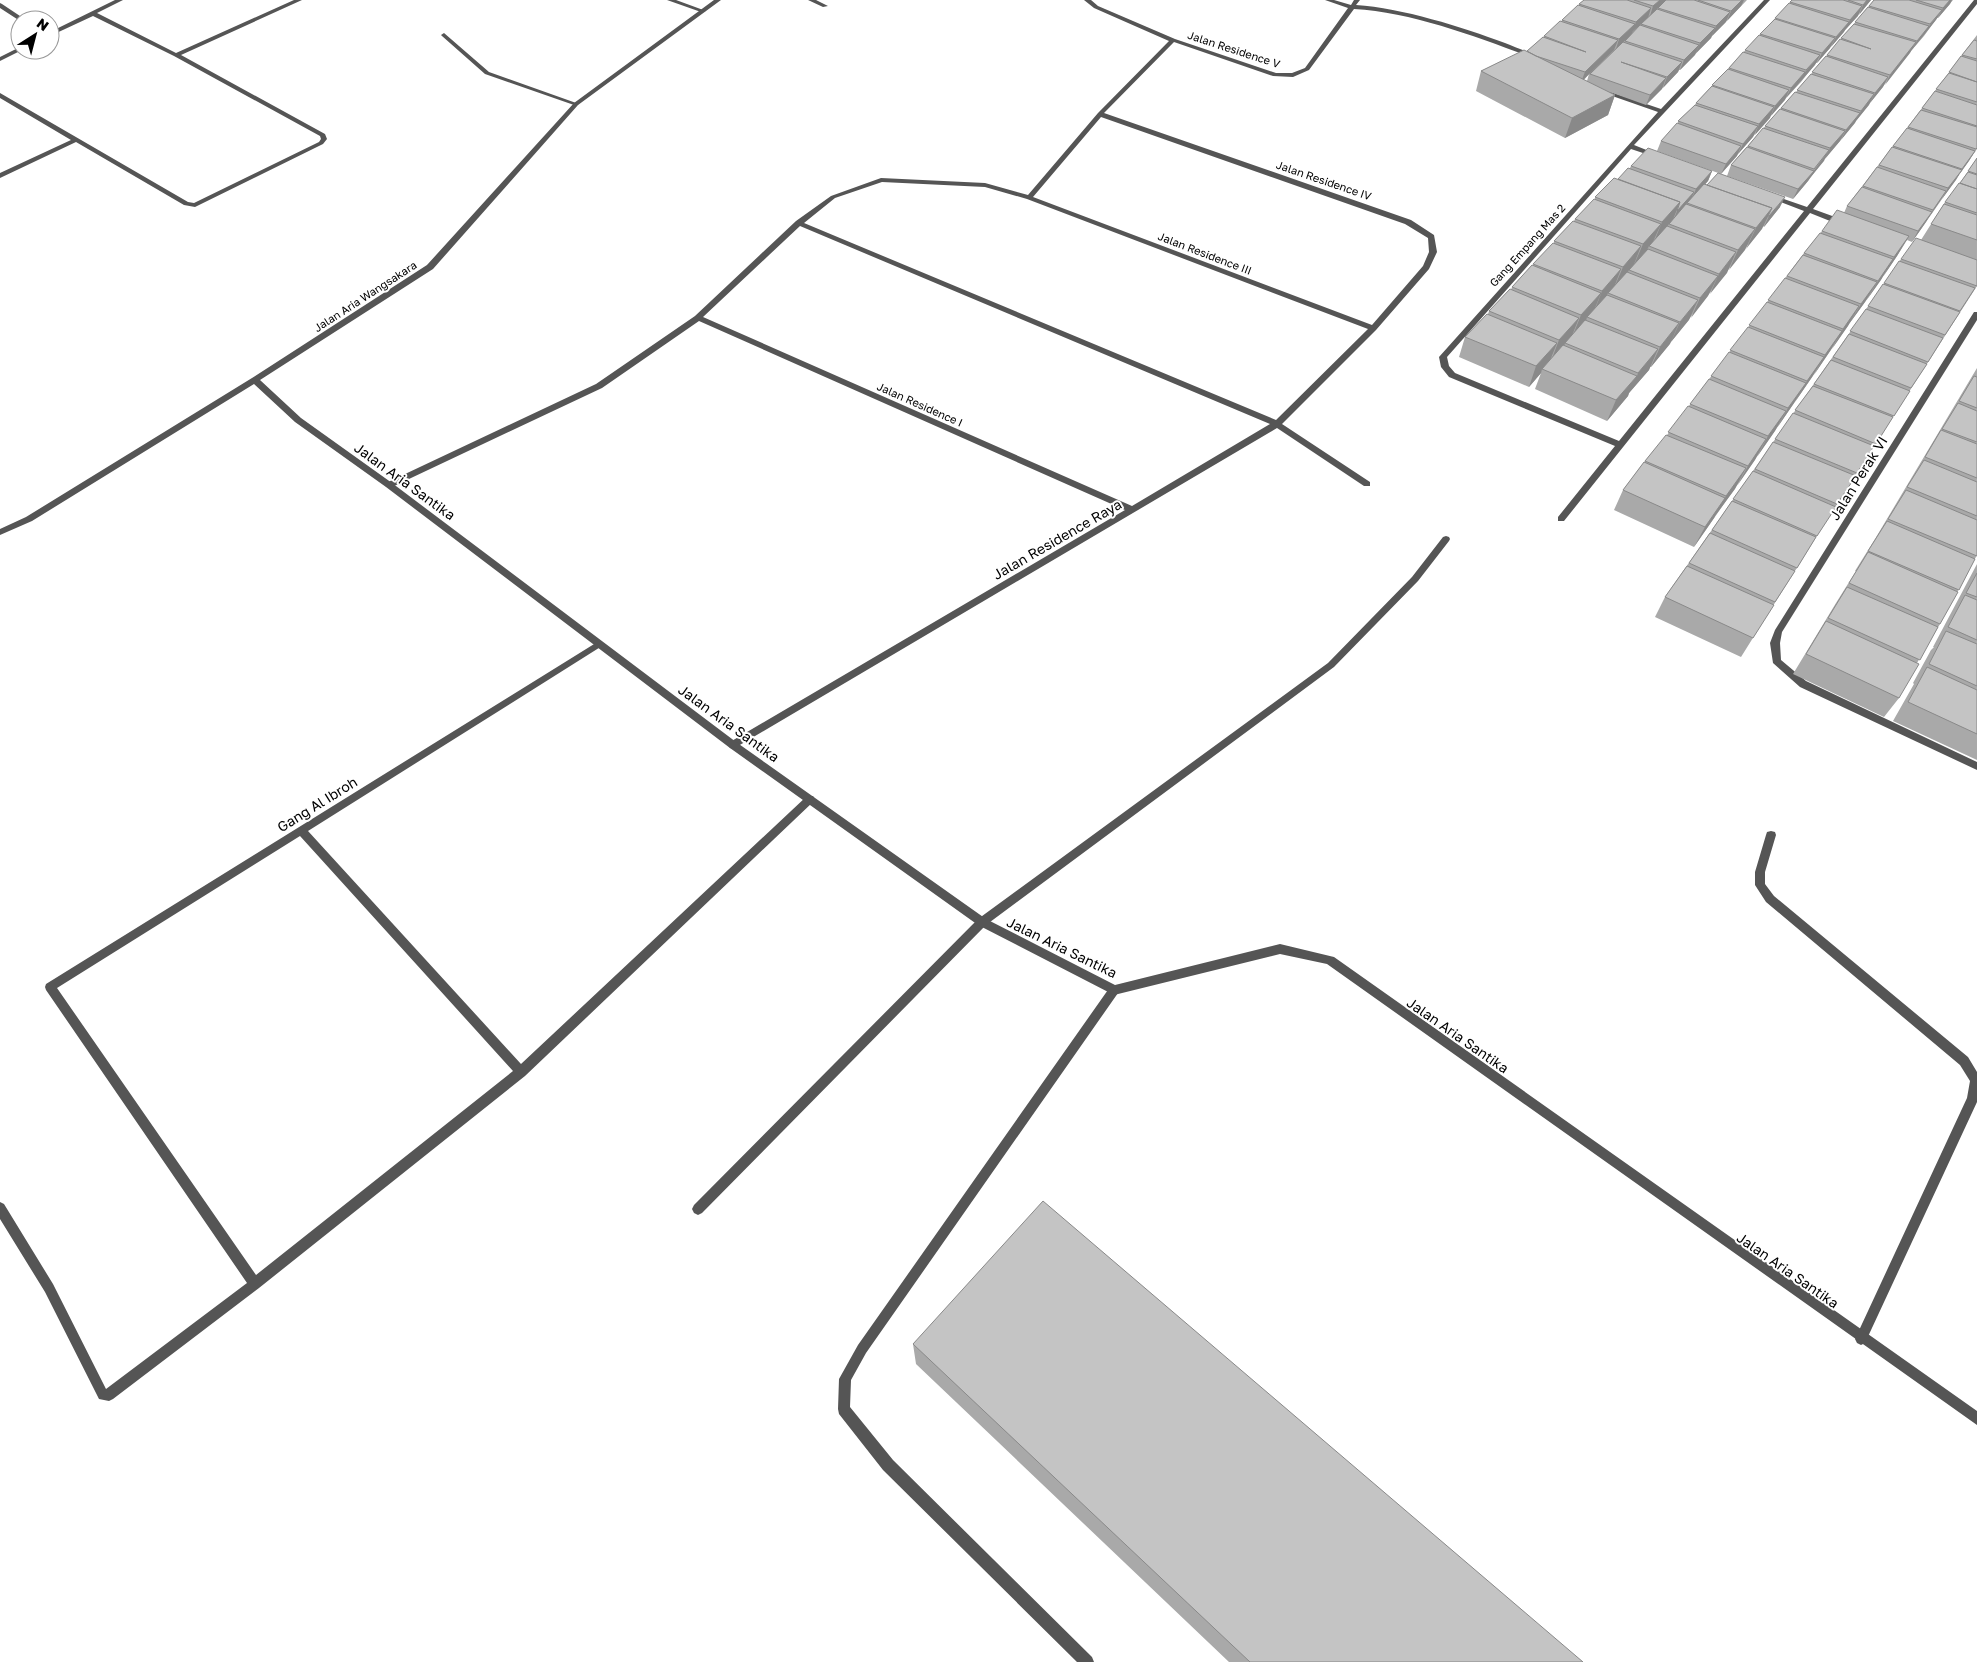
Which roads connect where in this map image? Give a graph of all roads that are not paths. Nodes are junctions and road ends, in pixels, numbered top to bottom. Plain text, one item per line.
1 (120, 0) edge
2 (298, 0) edge
3 (670, 0) edge
4 (718, 0) edge
5 (811, 0) edge
6 (1087, 0) edge
7 (1328, 0) edge
8 (1357, 0) edge
9 (1767, 0) edge
10 (1977, 0) edge
11 (825, 6) dead end
12 (1352, 7) junction
13 (703, 11) junction
14 (92, 13) junction
15 (60, 29) edge
16 (444, 35) dead end
17 (1173, 40) junction
18 (1537, 48) edge
19 (176, 55) junction
20 (1530, 55) junction
21 (1522, 63) edge
22 (1597, 89) edge
23 (0, 95) edge
24 (576, 104) junction
25 (1662, 111) junction
26 (1100, 114) junction
27 (76, 140) junction
28 (1630, 146) junction
29 (1668, 160) edge
30 (0, 176) edge
31 (1762, 194) edge
32 (1028, 198) junction
33 (1809, 210) junction
34 (798, 223) junction
35 (1856, 227) edge
36 (1977, 314) edge
37 (698, 318) junction
38 (1373, 328) junction
39 (255, 380) junction
40 (1277, 424) junction
41 (1620, 445) junction
42 (1367, 484) dead end
43 (389, 485) junction
44 (1133, 510) junction
45 (1561, 520) dead end
46 (0, 532) edge
47 (1446, 539) dead end
48 (599, 644) junction
49 (733, 745) junction
50 (1977, 766) edge
51 (810, 799) junction
52 (301, 830) junction
53 (1772, 835) dead end
54 (982, 922) junction
55 (1114, 990) junction
56 (520, 1072) junction
57 (0, 1208) edge
58 (698, 1210) dead end
59 (256, 1284) junction
60 (1861, 1339) junction
61 (1977, 1419) edge
62 (1086, 1662) edge

1 - 14 street
2 - 19 street
3 - 13 street
4 - 13 street, Jalan Aria Wangsakara
5 - 11 street
6 - 17 street, Jalan Residence V
7 - 12 street
8 - 12 street, Jalan Residence V
9 - 25 street, Gang Empang Mas 2
10 - 33 street
12 - 17 street, Jalan Residence V
12 - 20 street
13 - 24 street, Jalan Aria Wangsakara
14 - 15 street
14 - 19 street
16 - 24 street
17 - 26 street
18 - 20 street
19 - 27 street
20 - 21 street
22 - 25 street
23 - 27 street
24 - 39 street, Jalan Aria Wangsakara
25 - 28 street, Gang Empang Mas 2
26 - 32 street
26 - 38 street, Jalan Residence IV
27 - 30 street
28 - 29 street
28 - 41 street, Gang Empang Mas 2
31 - 33 street
32 - 34 street, Jalan Residence III
32 - 38 street, Jalan Residence III
33 - 35 street
33 - 41 street
34 - 37 street, Jalan Residence III
34 - 40 street
36 - 50 street, Jalan Perak VI
37 - 43 street, Jalan Residence III
37 - 44 street, Jalan Residence I
38 - 40 street, Jalan Residence Raya
39 - 43 street, Jalan Aria Santika
39 - 46 street, Jalan Aria Wangsakara
40 - 42 street
40 - 44 street, Jalan Residence Raya
41 - 45 street
43 - 48 street, Jalan Aria Santika
44 - 49 street, Jalan Residence Raya
47 - 54 street
48 - 49 street, Jalan Aria Santika
48 - 52 street, Gang Al Ibroh
49 - 51 street, Jalan Aria Santika
51 - 54 street, Jalan Aria Santika
51 - 56 street
52 - 56 street
52 - 59 street, Gang Al Ibroh
53 - 60 street
54 - 55 street, Jalan Aria Santika
54 - 58 street
55 - 60 street, Jalan Aria Santika
55 - 62 street
56 - 59 street
57 - 59 street
60 - 61 street, Jalan Aria Santika

